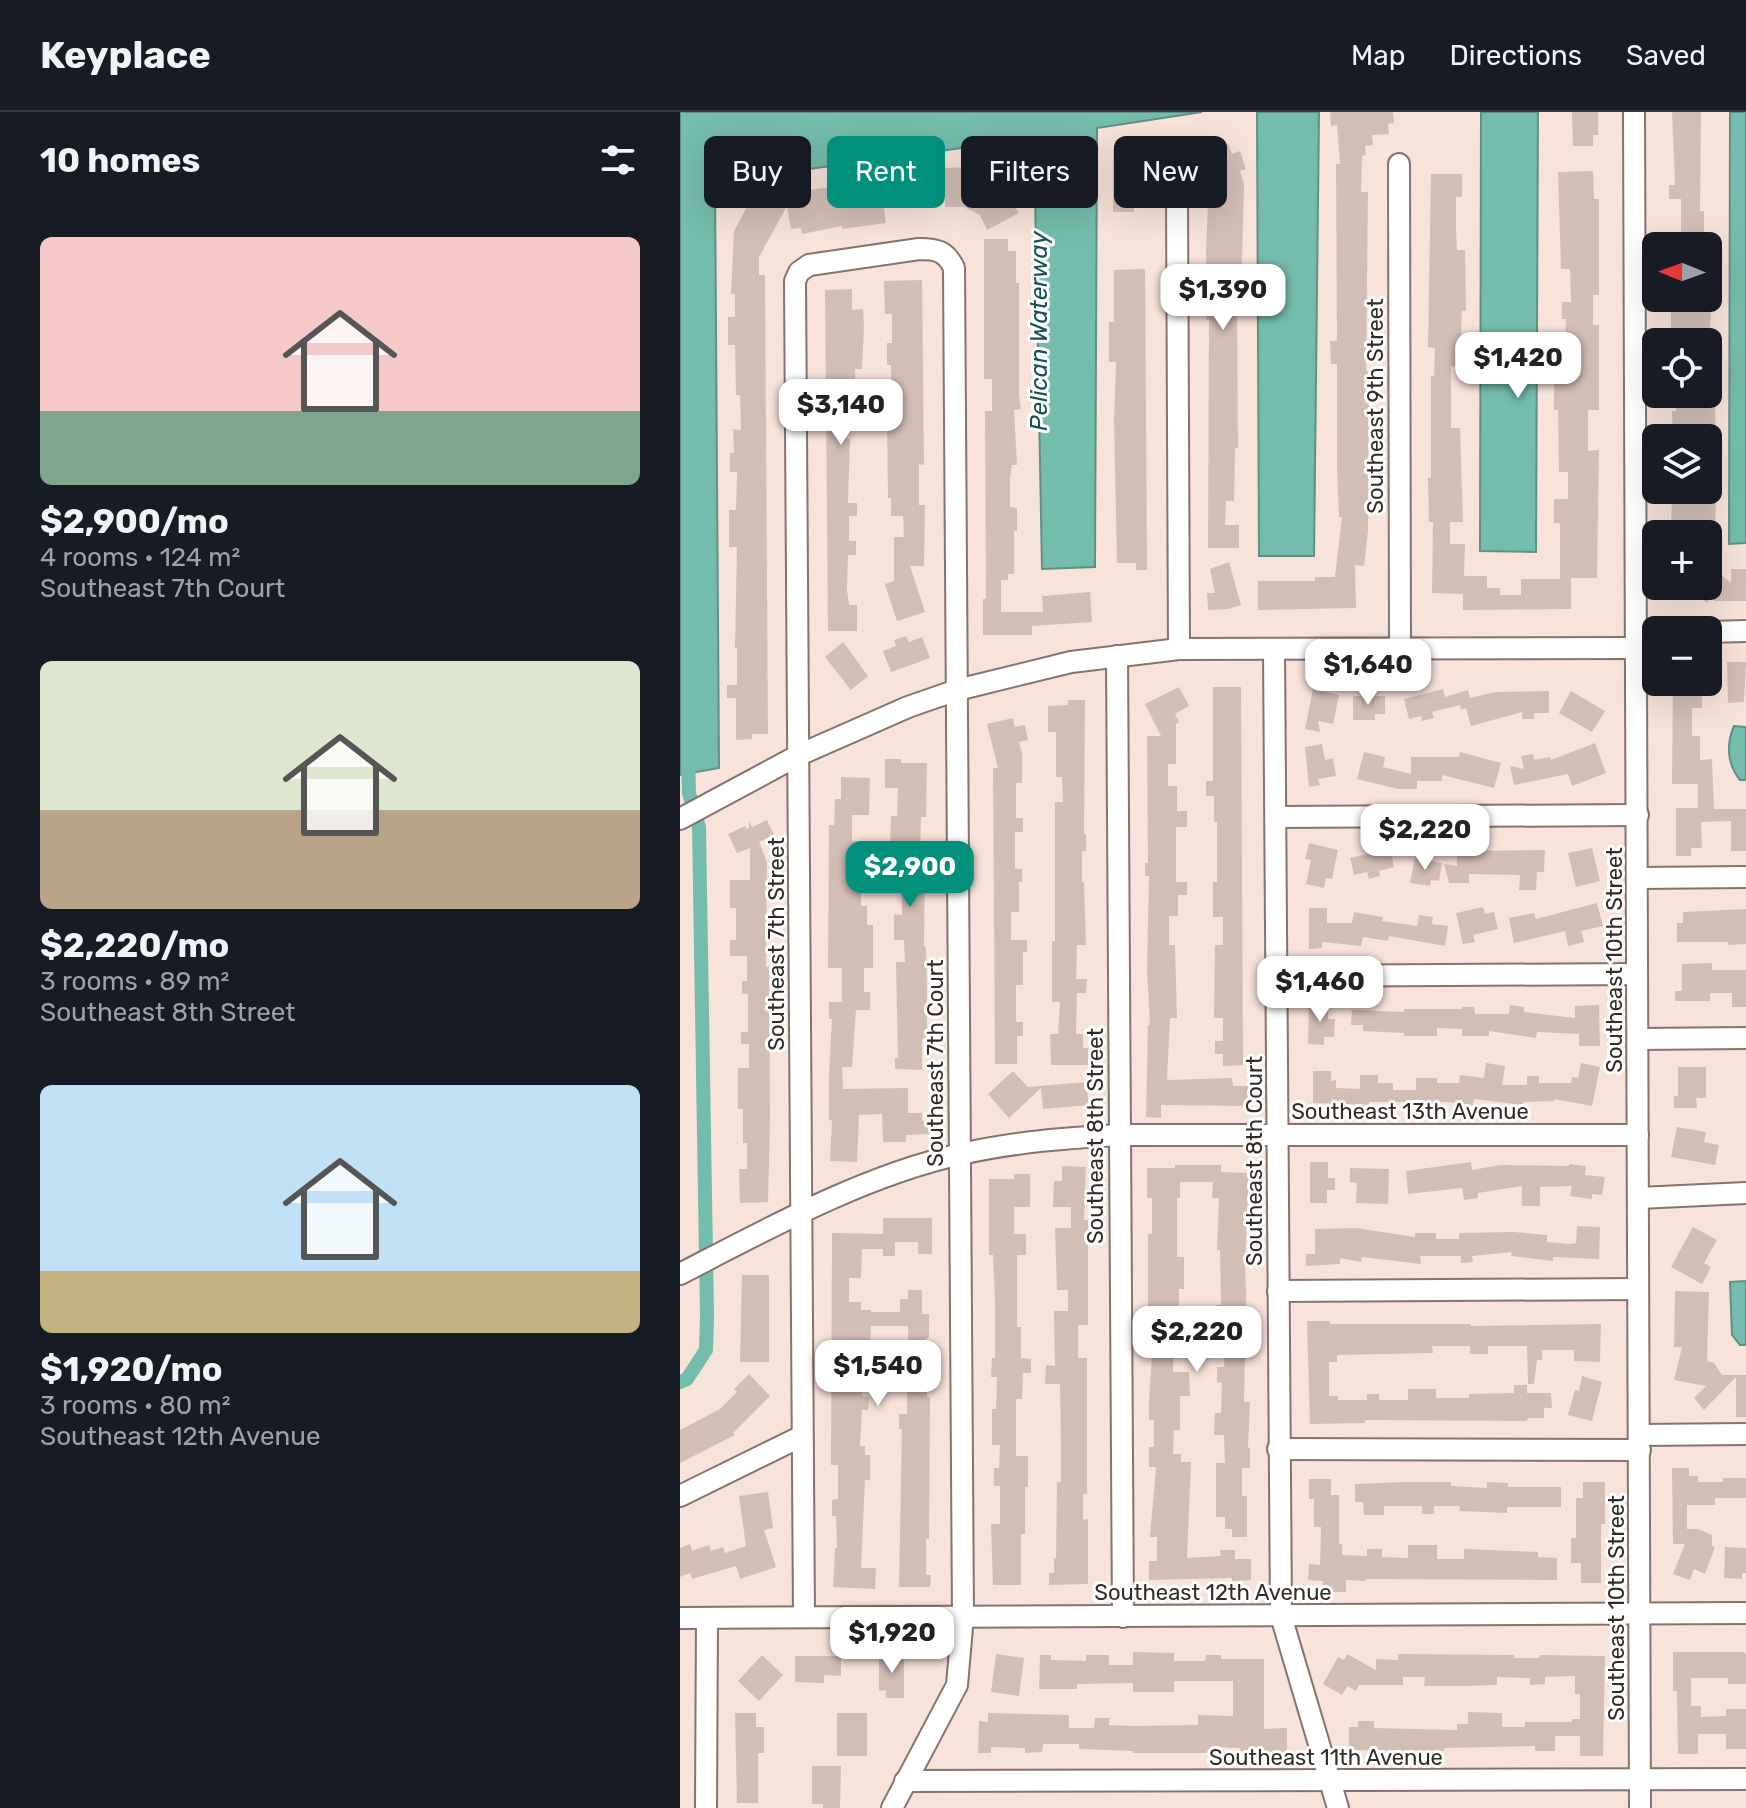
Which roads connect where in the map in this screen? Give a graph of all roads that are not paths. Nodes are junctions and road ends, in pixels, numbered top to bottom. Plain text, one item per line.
1 (1634, 112) edge
2 (1399, 164) dead end
3 (1177, 208) edge
4 (948, 255) joint
5 (1643, 616) edge
6 (1746, 631) edge
7 (1722, 632) edge
8 (1642, 637) edge
9 (1179, 649) junction
10 (1274, 649) junction
11 (1400, 649) junction
12 (1117, 656) junction
13 (1642, 673) edge
14 (957, 690) junction
15 (799, 755) junction
16 (1638, 815) junction
17 (1277, 817) junction
18 (680, 819) edge
19 (1746, 877) edge
20 (1639, 878) junction
21 (1637, 974) junction
22 (1277, 976) junction
23 (1746, 1038) edge
24 (1639, 1039) junction
25 (1278, 1134) junction
26 (1119, 1135) junction
27 (1638, 1135) junction
28 (959, 1154) junction
29 (1746, 1193) edge
30 (1639, 1198) junction
31 (801, 1214) junction
32 (684, 1272) edge
33 (1638, 1289) junction
34 (1278, 1291) junction
35 (1746, 1434) edge
36 (802, 1436) junction
37 (1640, 1443) junction
38 (1278, 1449) junction
39 (680, 1496) edge
40 (1746, 1613) edge
41 (1639, 1615) junction
42 (963, 1616) junction
43 (1281, 1616) junction
44 (804, 1617) junction
45 (1123, 1617) junction
46 (680, 1618) edge
47 (707, 1618) junction
48 (1746, 1779) edge
49 (1640, 1780) junction
50 (905, 1781) junction
51 (1330, 1781) junction
52 (706, 1808) edge
53 (892, 1808) edge
54 (1338, 1808) edge
55 (1640, 1808) edge

1 - 5 street, Southeast 10th Street
2 - 11 street, Southeast 9th Street
3 - 9 street
4 - 14 street, Southeast 7th Court
4 - 15 street, Southeast 7th Street
6 - 7 street
8 - 11 street
9 - 10 street
9 - 12 street
10 - 11 street
10 - 17 street, Southeast 8th Court
12 - 14 street
12 - 26 street, Southeast 8th Street
13 - 16 street, Southeast 10th Street
14 - 15 street
14 - 28 street, Southeast 7th Court
15 - 18 street
15 - 31 street, Southeast 7th Street
16 - 17 street
16 - 20 street, Southeast 10th Street
17 - 22 street, Southeast 8th Court
19 - 20 street
20 - 21 street, Southeast 10th Street
21 - 22 street
21 - 24 street, Southeast 10th Street
22 - 25 street, Southeast 8th Court
23 - 24 street
24 - 27 street, Southeast 10th Street
25 - 26 street, Southeast 13th Avenue
25 - 27 street, Southeast 13th Avenue
25 - 34 street, Southeast 8th Court
26 - 28 street, Southeast 13th Avenue
26 - 45 street, Southeast 8th Street
27 - 30 street, Southeast 10th Street
28 - 31 street, Southeast 13th Avenue
28 - 42 street, Southeast 7th Court
29 - 30 street
30 - 33 street, Southeast 10th Street
31 - 32 street, Southeast 13th Avenue
31 - 36 street, Southeast 7th Street
33 - 34 street
33 - 37 street, Southeast 10th Street
34 - 38 street, Southeast 8th Court
35 - 37 street
36 - 39 street
36 - 44 street, Southeast 7th Street
37 - 38 street
37 - 41 street, Southeast 10th Street
38 - 43 street, Southeast 8th Court
40 - 41 street, Southeast 12th Avenue
41 - 43 street, Southeast 12th Avenue
41 - 49 street, Southeast 10th Street
42 - 44 street, Southeast 12th Avenue
42 - 45 street, Southeast 12th Avenue
42 - 50 street, Southeast 7th Court
43 - 45 street, Southeast 12th Avenue
43 - 51 street, Southeast 8th Court
44 - 47 street, Southeast 12th Avenue
46 - 47 street, Southeast 12th Avenue
47 - 52 street
48 - 49 street, Southeast 11th Avenue
49 - 51 street, Southeast 11th Avenue
49 - 55 street, Southeast 10th Street
50 - 51 street, Southeast 11th Avenue
50 - 53 street, Southeast 7th Court
51 - 54 street, Southeast 8th Court

